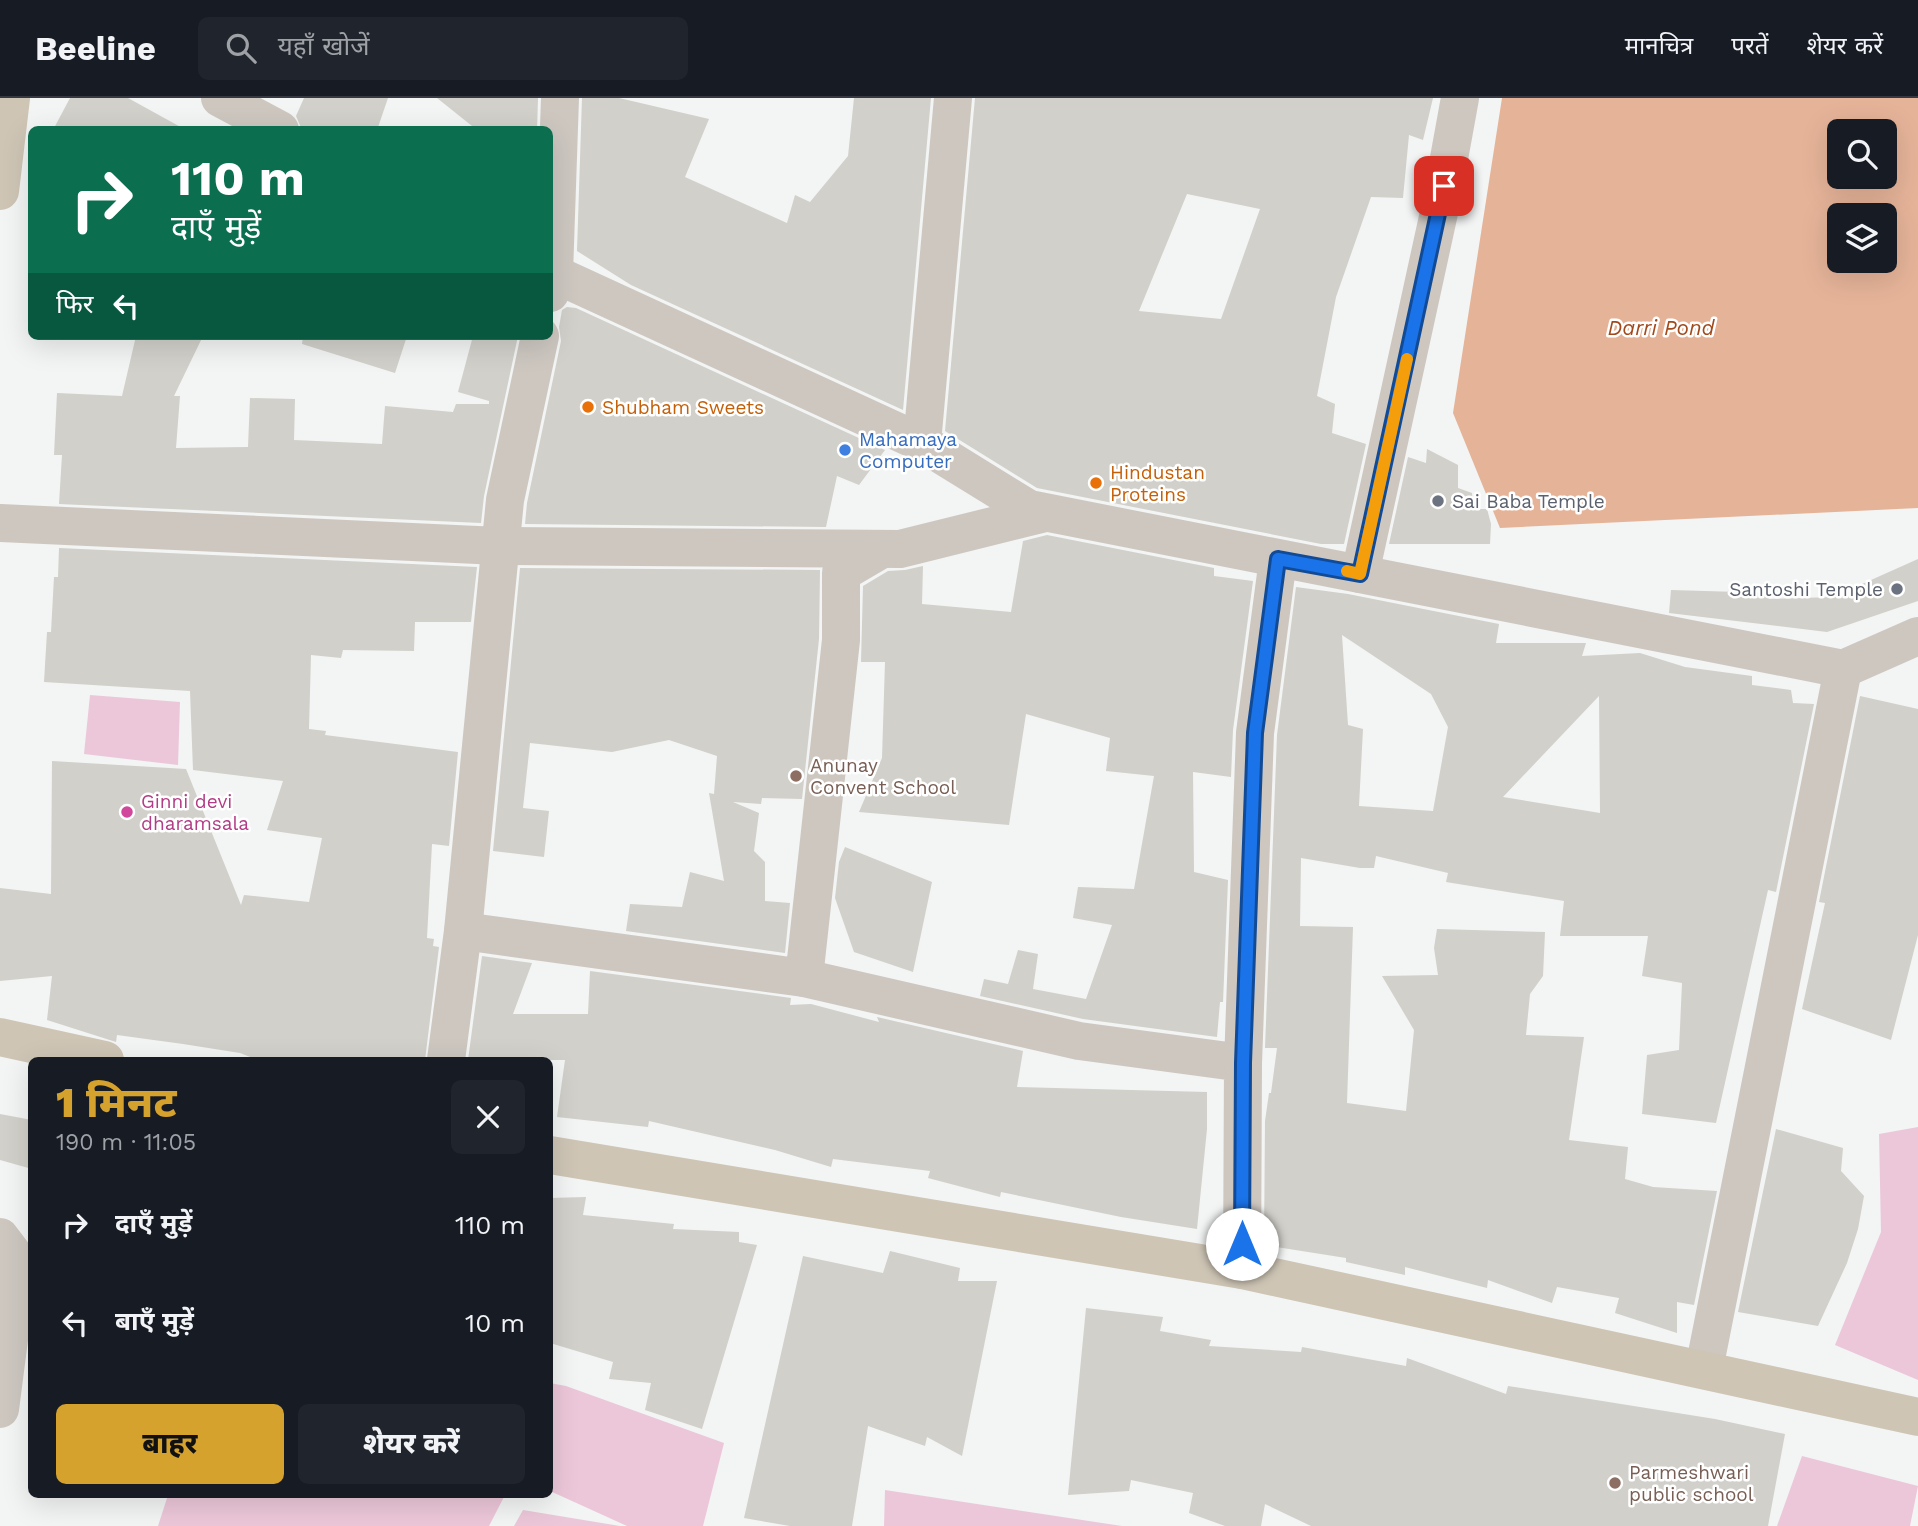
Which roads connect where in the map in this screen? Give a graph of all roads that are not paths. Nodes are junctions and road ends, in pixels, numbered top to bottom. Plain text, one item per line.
1 (11, 98) edge
2 (220, 98) edge
3 (560, 98) edge
4 (953, 98) edge
5 (1460, 98) edge
6 (272, 126) edge
7 (3, 146) edge
8 (0, 191) edge
9 (553, 240) edge
10 (553, 281) edge
11 (539, 340) edge
12 (922, 443) junction
13 (1045, 513) junction
14 (0, 523) edge
15 (499, 546) junction
16 (882, 549) junction
17 (1278, 559) junction
18 (1360, 574) junction
19 (1918, 636) edge
20 (1843, 669) junction
21 (463, 931) junction
22 (804, 978) junction
23 (0, 1037) edge
24 (91, 1057) edge
25 (446, 1057) edge
26 (1243, 1063) junction
27 (553, 1155) edge
28 (0, 1237) edge
29 (1242, 1270) junction
30 (1704, 1369) junction
31 (0, 1409) edge
32 (1918, 1417) edge

1 - 7 main road
2 - 6 street
3 - 9 street
4 - 12 street
5 - 18 street
7 - 8 main road
10 - 12 street
11 - 15 street
12 - 13 street
13 - 16 street
13 - 17 street
14 - 15 street
15 - 16 street
15 - 21 street
16 - 22 street
17 - 18 street
17 - 26 street
18 - 20 street
19 - 20 street
20 - 30 street
21 - 22 street
21 - 25 street
22 - 26 street
23 - 24 main road
26 - 29 street
27 - 29 main road
28 - 31 street
29 - 30 main road
30 - 32 main road

